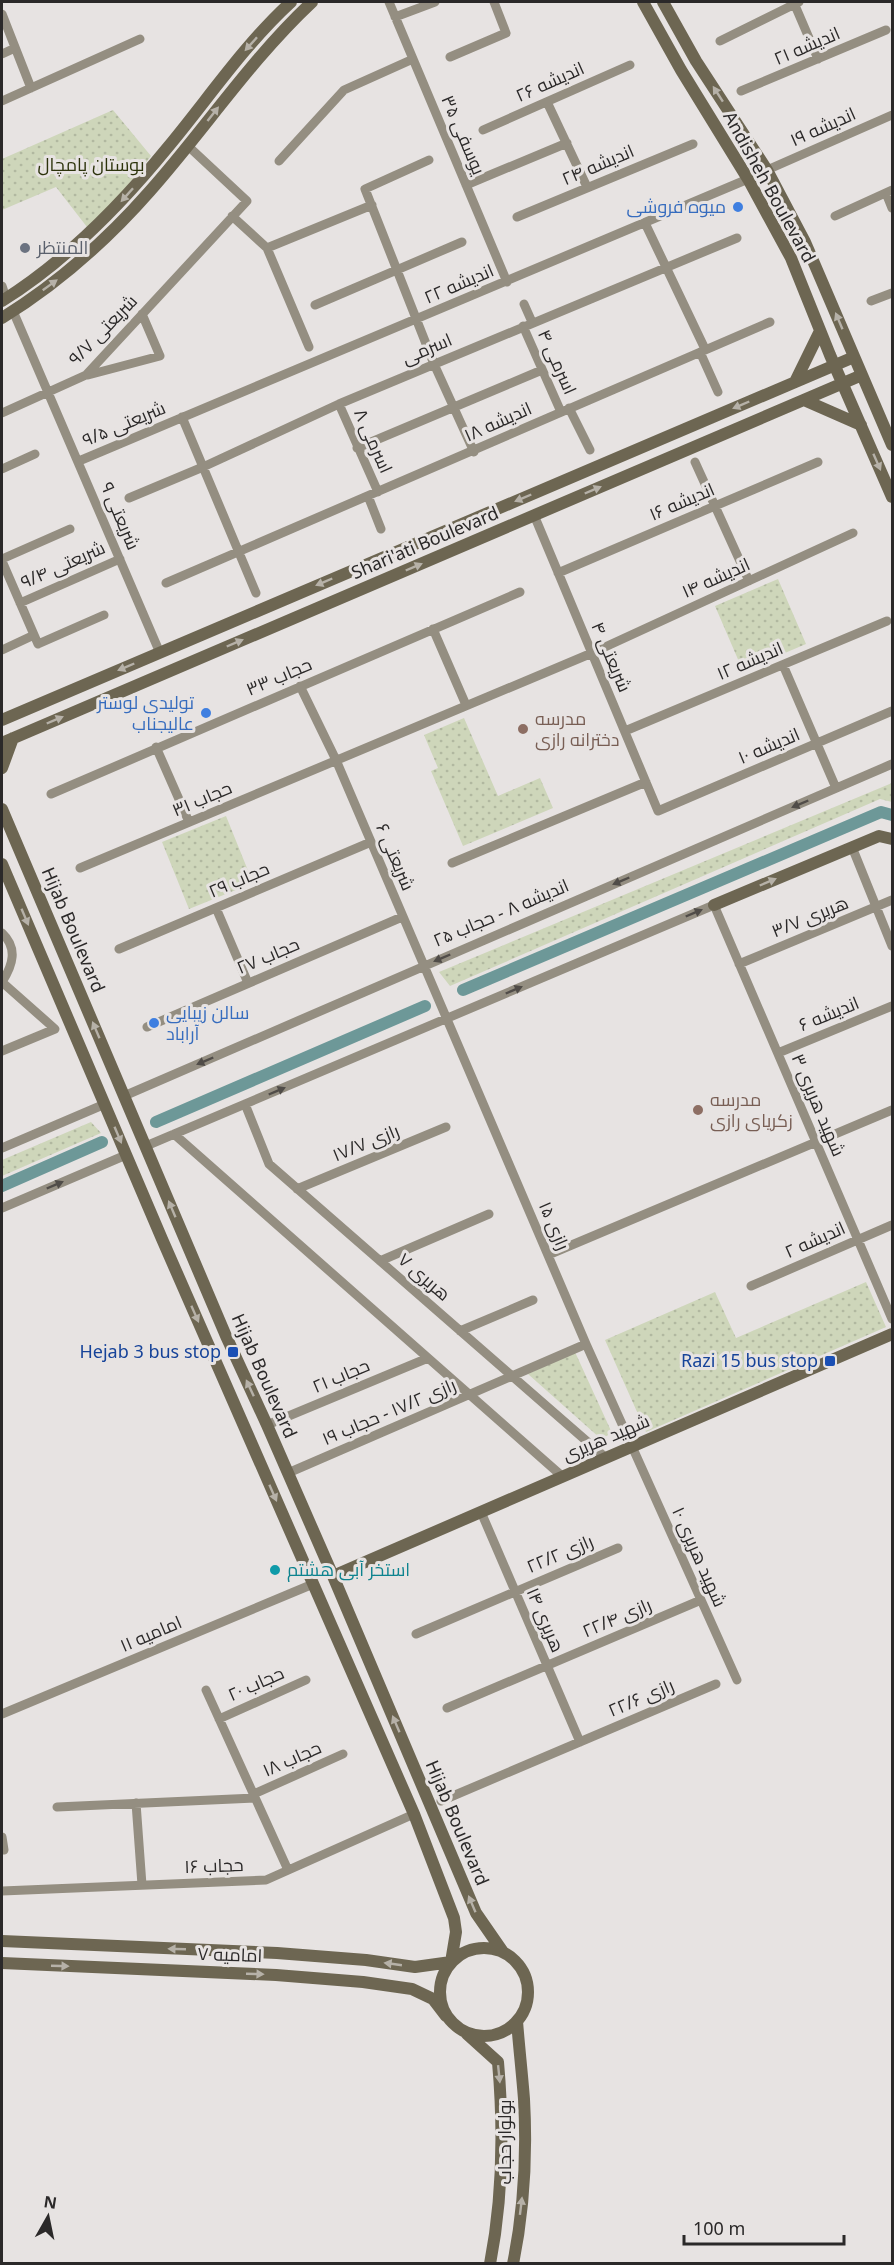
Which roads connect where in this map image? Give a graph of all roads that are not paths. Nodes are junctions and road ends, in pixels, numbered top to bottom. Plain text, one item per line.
1 (291, 2) edge
2 (312, 2) edge
3 (389, 2) edge
4 (435, 2) edge
5 (494, 2) edge
6 (643, 2) edge
7 (663, 2) edge
8 (797, 2) edge
9 (2, 14) edge
10 (395, 17) junction
11 (886, 30) dead end
12 (140, 39) dead end
13 (720, 41) dead end
14 (15, 48) junction
15 (2, 54) edge
16 (450, 57) dead end
17 (413, 59) junction
18 (818, 59) junction
19 (630, 65) dead end
20 (31, 88) junction
21 (741, 91) dead end
22 (2, 101) edge
23 (547, 102) junction
24 (892, 115) edge
25 (483, 130) dead end
26 (567, 143) junction
27 (693, 144) dead end
28 (188, 146) junction
29 (429, 160) dead end
30 (279, 161) dead end
31 (767, 170) junction
32 (748, 179) junction
33 (466, 185) junction
34 (587, 187) junction
35 (889, 191) edge
36 (372, 205) junction
37 (892, 208) edge
38 (232, 216) junction
39 (835, 216) dead end
40 (517, 217) dead end
41 (645, 223) junction
42 (737, 238) dead end
43 (462, 242) dead end
44 (267, 248) junction
45 (667, 267) junction
46 (395, 269) junction
47 (507, 282) junction
48 (892, 293) edge
49 (3, 295) edge
50 (871, 301) dead end
51 (525, 304) dead end
52 (315, 305) dead end
53 (13, 311) junction
54 (142, 314) junction
55 (2, 318) edge
56 (416, 320) junction
57 (532, 322) junction
58 (770, 322) dead end
59 (523, 326) junction
60 (820, 331) junction
61 (309, 347) dead end
62 (703, 351) junction
63 (854, 357) junction
64 (434, 364) junction
65 (835, 365) junction
66 (542, 370) junction
67 (86, 375) junction
68 (862, 375) junction
69 (795, 382) junction
70 (843, 384) junction
71 (49, 392) junction
72 (718, 392) dead end
73 (804, 400) junction
74 (339, 404) junction
75 (454, 407) junction
76 (565, 410) junction
77 (2, 413) edge
78 (182, 417) junction
79 (861, 425) junction
80 (892, 445) edge
81 (357, 448) junction
82 (590, 450) dead end
83 (474, 452) junction
84 (35, 454) dead end
85 (79, 461) junction
86 (695, 462) dead end
87 (818, 462) dead end
88 (203, 467) junction
89 (2, 469) edge
90 (378, 492) junction
91 (368, 496) junction
92 (892, 497) edge
93 (129, 498) dead end
94 (715, 506) junction
95 (534, 515) junction
96 (70, 529) dead end
97 (381, 529) dead end
98 (853, 533) dead end
99 (238, 552) junction
100 (120, 558) junction
101 (2, 564) edge
102 (558, 573) junction
103 (749, 581) junction
104 (166, 583) dead end
105 (520, 592) dead end
106 (256, 593) dead end
107 (20, 603) junction
108 (104, 615) dead end
109 (887, 621) dead end
110 (433, 629) junction
111 (34, 635) junction
112 (2, 650) edge
113 (592, 652) junction
114 (160, 653) junction
115 (783, 665) junction
116 (300, 686) junction
117 (466, 705) junction
118 (892, 711) edge
119 (3, 719) edge
120 (625, 731) junction
121 (7, 740) edge
122 (817, 743) junction
123 (156, 747) junction
124 (336, 760) junction
125 (892, 764) edge
126 (2, 768) edge
127 (646, 782) junction
128 (836, 788) junction
129 (51, 794) dead end
130 (2, 809) edge
131 (658, 811) joint
132 (189, 822) junction
133 (892, 839) edge
134 (371, 842) junction
135 (852, 847) junction
136 (452, 863) dead end
137 (2, 864) edge
138 (80, 868) dead end
139 (892, 900) edge
140 (714, 905) junction
141 (876, 907) junction
142 (216, 908) junction
143 (402, 917) junction
144 (2, 933) edge
145 (892, 946) edge
146 (119, 950) dead end
147 (740, 964) junction
148 (423, 967) junction
149 (2, 982) edge
150 (248, 983) junction
151 (892, 1006) edge
152 (447, 1018) junction
153 (147, 1027) dead end
154 (2, 1051) edge
155 (778, 1053) junction
156 (124, 1096) junction
157 (105, 1104) junction
158 (245, 1104) junction
159 (892, 1110) edge
160 (447, 1127) dead end
161 (174, 1134) junction
162 (816, 1142) junction
163 (146, 1146) junction
164 (2, 1148) edge
165 (126, 1155) junction
166 (297, 1189) junction
167 (2, 1208) edge
168 (489, 1214) dead end
169 (892, 1225) edge
170 (858, 1239) junction
171 (549, 1255) junction
172 (380, 1261) junction
173 (751, 1286) dead end
174 (533, 1300) dead end
175 (892, 1319) edge
176 (460, 1331) junction
177 (892, 1334) edge
178 (225, 1336) junction
179 (207, 1343) junction
180 (586, 1344) junction
181 (428, 1358) junction
182 (511, 1376) junction
183 (470, 1395) junction
184 (267, 1425) junction
185 (631, 1447) junction
186 (606, 1458) junction
187 (288, 1473) junction
188 (563, 1477) junction
189 (481, 1512) junction
190 (618, 1548) dead end
191 (333, 1576) junction
192 (313, 1584) junction
193 (515, 1592) junction
194 (701, 1600) junction
195 (416, 1634) dead end
196 (547, 1666) junction
197 (306, 1680) dead end
198 (737, 1680) dead end
199 (716, 1684) dead end
200 (206, 1690) dead end
201 (447, 1708) dead end
202 (2, 1714) edge
203 (219, 1719) junction
204 (580, 1742) junction
205 (343, 1754) dead end
206 (254, 1796) junction
207 (441, 1801) dead end
208 (136, 1803) junction
209 (57, 1807) dead end
210 (414, 1814) junction
211 (2, 1837) edge
212 (3, 1850) dead end
213 (288, 1870) junction
214 (142, 1885) junction
215 (2, 1891) edge
216 (2, 1941) edge
217 (504, 1952) junction
218 (451, 1962) junction
219 (2, 1963) edge
220 (447, 2016) junction
221 (517, 2021) junction
222 (464, 2031) junction
223 (490, 2264) edge
224 (513, 2264) edge

1 -> 49 main road
28 -> 2 main road
3 - 10 street, یوسفی ۳۵
4 - 10 street
5 - 16 street
6 - 32 main road, Andisheh Boulevard
31 -> 7 main road, Andisheh Boulevard
8 - 13 street
8 - 18 street
9 - 14 street
10 - 17 street, یوسفی ۳۵
11 - 18 street, اندیشه ۲۱
12 - 20 street
14 - 15 street
14 - 20 street
17 - 30 street
17 - 33 street, یوسفی ۳۵
18 - 21 street, اندیشه ۲۱
19 - 23 street, اندیشه ۲۶
20 - 22 street
23 - 25 street, اندیشه ۲۶
23 - 26 street
24 - 31 street, اندیشه ۱۹
26 - 33 street
26 - 34 street
27 - 34 street, اندیشه ۲۴
28 - 38 street, شریعتی ۹/۷
53 -> 28 main road
29 - 36 street
63 -> 31 main road, Andisheh Boulevard
32 - 41 street, اندیشه ۲۲
32 - 60 main road, Andisheh Boulevard
33 - 47 street, یوسفی ۳۵
34 - 40 street, اندیشه ۲۴
35 - 37 street
35 - 39 street
36 - 44 street
36 - 46 street
38 - 44 street
38 - 54 street, شریعتی ۹/۷
41 - 45 street
41 - 47 street, اندیشه ۲۲
42 - 45 street, اسرمی
43 - 46 street
44 - 61 street
45 - 57 street, اسرمی
45 - 62 street
46 - 52 street
46 - 56 street
47 - 56 street, اندیشه ۲۲
48 - 50 street
49 - 53 main road
51 - 57 street
53 - 55 main road
53 - 71 street, شریعتی ۹
54 - 67 street, شریعتی ۹/۷
54 - 67 street
56 - 64 street
56 - 78 street, اندیشه ۲۲
57 - 59 street, اسرمی
58 - 62 street, اندیشه ۱۸
59 - 64 street, اسرمی
59 - 66 street, اسرمی ۴
60 - 65 main road, Andisheh Boulevard
60 - 69 main road
62 - 72 street
62 - 76 street, اندیشه ۱۸
63 - 65 main road, Shari'ati Boulevard
63 - 68 main road, Andisheh Boulevard
64 - 74 street, اسرمی
64 - 75 street
65 - 69 main road, Shari'ati Boulevard
65 - 70 main road, Andisheh Boulevard
66 - 75 street
66 - 76 street, اسرمی ۴
67 - 71 street, شریعتی ۹/۷
68 - 70 main road, Shari'ati Boulevard
68 - 80 main road, Andisheh Boulevard
69 -> 114 main road, Shari'ati Boulevard
70 - 73 main road, Shari'ati Boulevard
70 - 79 main road, Andisheh Boulevard
71 - 77 street, شریعتی ۹/۷
71 - 85 street, شریعتی ۹
73 - 79 main road
95 -> 73 main road, Shari'ati Boulevard
74 - 81 street, اسرمی ۸
74 - 88 street, اسرمی
75 - 81 street
75 - 83 street
76 - 82 street, اسرمی ۴
76 - 83 street, اندیشه ۱۸
78 - 85 street, شریعتی ۹/۵
78 - 88 street
79 -> 92 main road, Andisheh Boulevard
81 - 90 street, اسرمی ۸
83 - 90 street, اندیشه ۱۸
84 - 89 street
85 - 100 street, شریعتی ۹
86 - 94 street
87 - 94 street, اندیشه ۱۶
88 - 93 street, اسرمی
88 - 99 street
90 - 91 street, اندیشه ۱۸
91 - 97 street
91 - 99 street, اندیشه ۱۸
94 - 102 street, اندیشه ۱۶
94 - 103 street
95 - 102 street, شریعتی ۴
121 -> 95 main road, Shari'ati Boulevard
96 - 101 street
98 - 103 street, اندیشه ۱۴
99 - 104 street, اندیشه ۱۸
99 - 106 street
100 - 107 street, شریعتی ۹/۴
100 - 114 street, شریعتی ۹
101 - 107 street
102 - 113 street, شریعتی ۴
103 - 113 street, اندیشه ۱۴
105 - 110 street, حجاب ۳۳
107 - 111 street
108 - 111 street
109 - 115 street, اندیشه ۱۲
110 - 116 street, حجاب ۳۳
110 - 117 street
111 - 112 street
113 - 117 street, اندیشه ۱۴
113 - 120 street, شریعتی ۴
114 -> 119 main road, Shari'ati Boulevard
115 - 120 street, اندیشه ۱۲
115 - 122 street
116 - 123 street, حجاب ۳۳
116 - 124 street, شریعتی ۶
117 - 124 street, حجاب ۳۱
118 - 122 street, اندیشه ۱۰
120 - 127 street, شریعتی ۴
121 - 126 main road
122 - 128 street
122 - 131 street, اندیشه ۱۰
123 - 129 street, حجاب ۳۳
123 - 132 street
124 - 132 street, حجاب ۳۱
124 - 134 street, شریعتی ۶
125 - 128 street, اندیشه ۸ - حجاب ۲۵
127 - 131 street, شریعتی ۴
127 - 136 street
128 -> 148 street, اندیشه ۸ - حجاب ۲۵
156 -> 130 main road, Hijab Boulevard
132 - 138 street, حجاب ۳۱
133 - 135 main road
134 - 142 street, حجاب ۲۹
134 - 143 street, شریعتی ۶
140 -> 135 main road
135 - 141 street
137 -> 157 main road, Hijab Boulevard
139 - 141 street, هریری ۳/۷
140 - 147 street, شهید هریری ۳
152 -> 140 street
141 - 145 street
141 - 147 street, هریری ۳/۷
142 - 146 street, حجاب ۲۹
142 - 150 street
143 - 148 street, شریعتی ۶
143 - 150 street, حجاب ۲۷
144 - 149 street
147 - 155 street, شهید هریری ۳
148 - 152 street, شریعتی ۶
148 -> 156 street, اندیشه ۸ - حجاب ۲۵
149 - 154 street
150 - 153 street, حجاب ۲۷
151 - 155 street, اندیشه ۶
158 -> 152 street
152 - 171 street, رازی ۱۵
155 - 162 street, شهید هریری ۳
156 - 163 main road, Hijab Boulevard
157 - 164 street
157 -> 165 main road, Hijab Boulevard
158 - 161 street
158 - 166 street, هریری ۷
159 - 162 street
160 - 166 street, رازی ۱۷/۷
161 - 163 street
161 - 181 street
162 - 170 street, شهید هریری ۳
162 - 171 street
178 -> 163 main road, Hijab Boulevard
167 -> 165 street
165 -> 179 main road, Hijab Boulevard
166 - 172 street, هریری ۷
168 - 172 street
169 - 170 street, اندیشه ۲
170 - 173 street, اندیشه ۲
170 - 175 street, شهید هریری ۳
171 - 180 street, رازی ۱۵
172 - 176 street, هریری ۷
174 - 176 street
176 - 182 street, هریری ۷
177 - 185 main road, شهید هریری
178 - 179 main road
184 -> 178 main road, Hijab Boulevard
179 -> 192 main road, Hijab Boulevard
180 - 182 street, رازی ۱۷/۲ - حجاب ۱۹
180 - 185 street, رازی ۱۵
181 - 183 street
181 - 184 street, حجاب ۲۱
182 - 183 street, رازی ۱۷/۲ - حجاب ۱۹
182 - 186 street, هریری ۷
183 - 187 street, رازی ۱۷/۲ - حجاب ۱۹
183 - 188 street
184 - 187 main road, Hijab Boulevard
185 - 186 main road, شهید هریری
185 - 194 street, شهید هریری ۱۰
186 - 188 main road, شهید هریری
187 - 191 main road, Hijab Boulevard
188 - 189 main road, شهید هریری
189 - 191 main road, شهید هریری
189 - 193 street, هریری ۱۴
190 - 193 street, رازی ۲۲/۲
217 -> 191 main road, Hijab Boulevard
192 - 202 street, امامیه ۱۱
192 - 210 main road, Hijab Boulevard
193 - 195 street, رازی ۲۲/۲
193 - 196 street, هریری ۱۴
194 - 196 street, رازی ۲۲/۴
194 - 198 street, شهید هریری ۱۰
196 - 201 street, رازی ۲۲/۴
196 - 204 street, هریری ۱۴
197 - 203 street, حجاب ۲۰
199 - 204 street, رازی ۲۲/۶
200 - 203 street
203 - 206 street
204 - 207 street, رازی ۲۲/۶
205 - 206 street, حجاب ۱۸
206 - 208 street
206 - 213 street
208 - 209 street
208 - 214 street
210 - 213 street, حجاب ۱۶
210 - 218 main road, Hijab Boulevard
211 - 212 street
213 - 214 street, حجاب ۱۶
214 - 215 street, حجاب ۱۶
218 -> 216 main road, امامیه ۷
217 - 218 main road
217 - 221 main road
218 - 220 main road
219 -> 220 main road, امامیه ۷
220 - 222 main road
221 - 222 main road
224 -> 221 main road, بولوار حجاب
222 -> 223 main road

